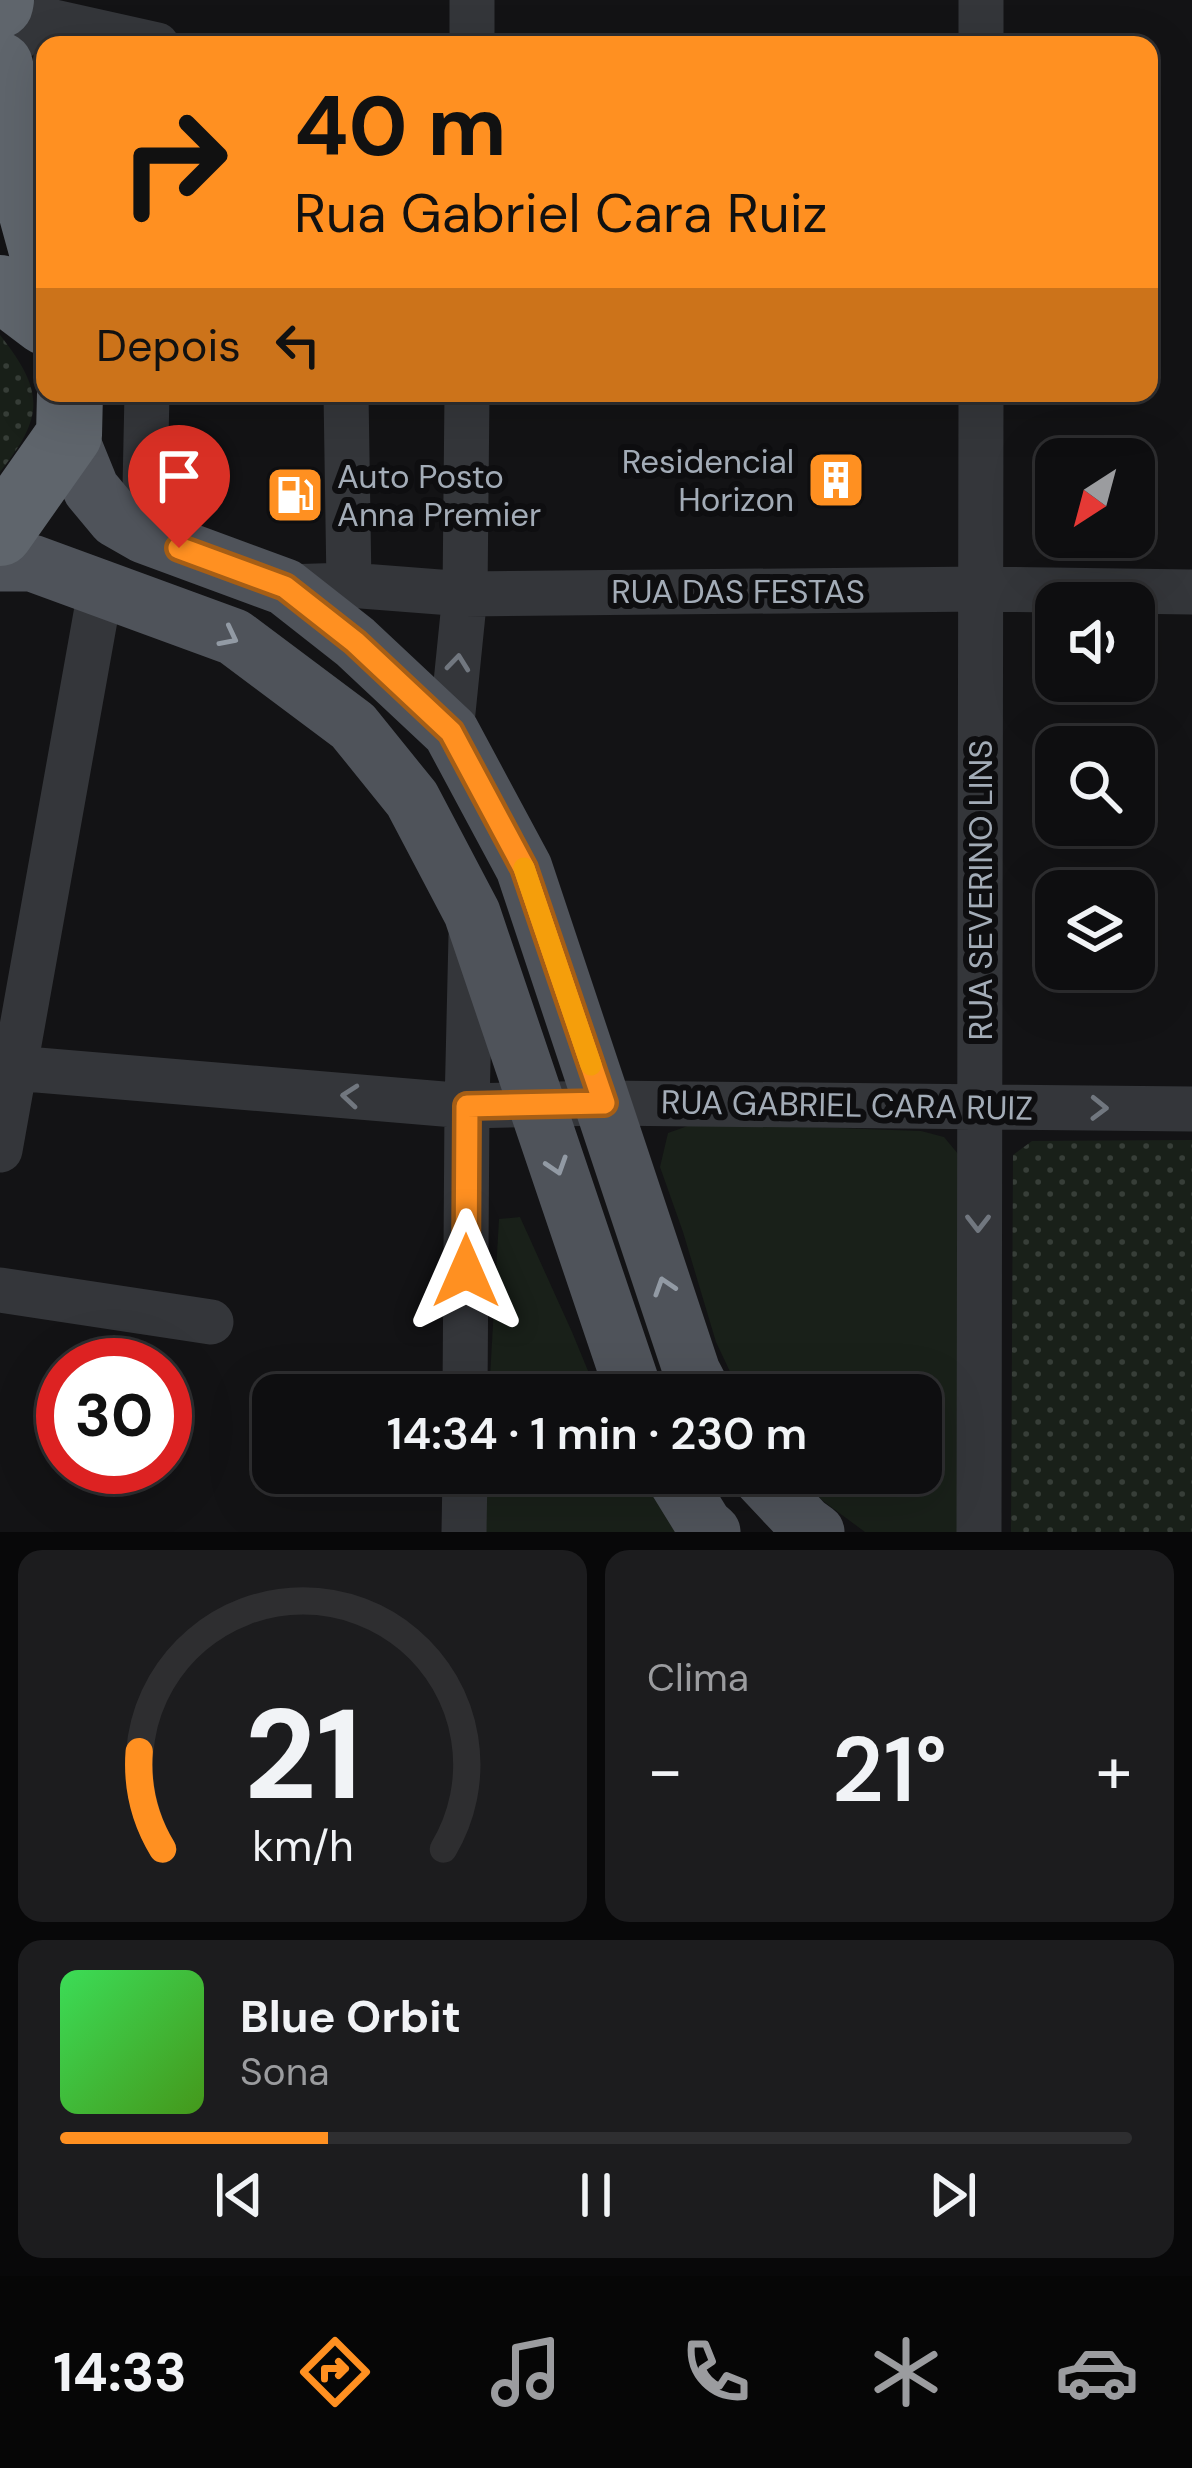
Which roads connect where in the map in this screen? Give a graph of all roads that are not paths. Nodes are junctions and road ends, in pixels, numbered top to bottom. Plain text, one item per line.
1 (472, 0) edge
2 (982, 0) edge
3 (117, 36) edge
4 (472, 36) edge
5 (981, 36) edge
6 (0, 50) edge
7 (0, 65) edge
8 (36, 229) edge
9 (0, 288) edge
10 (36, 315) edge
11 (147, 402) edge
12 (346, 402) edge
13 (467, 402) edge
14 (981, 402) edge
15 (70, 414) edge
16 (0, 533) edge
17 (144, 536) junction
18 (0, 563) edge
19 (101, 586) junction
20 (350, 586) junction
21 (285, 587) junction
22 (982, 590) junction
23 (1192, 592) edge
24 (466, 594) junction
25 (451, 732) junction
26 (472, 913) junction
27 (7, 1066) edge
28 (536, 1103) junction
29 (604, 1103) junction
30 (467, 1106) junction
31 (978, 1106) junction
32 (1192, 1109) edge
33 (0, 1150) edge
34 (0, 1290) edge
35 (211, 1322) dead end
36 (465, 1374) edge
37 (628, 1374) edge
38 (693, 1374) edge
39 (465, 1494) edge
40 (685, 1494) edge
41 (777, 1494) edge
42 (706, 1530) edge
43 (464, 1532) edge
44 (816, 1532) edge
45 (979, 1532) edge

1 - 4 street
2 - 5 street
3 - 6 street
7 - 8 highway
9 - 10 highway
11 - 17 street
12 - 20 street
13 - 24 street
14 - 22 street, RUA SEVERINO LINS
15 - 16 highway
15 - 17 main road
17 - 21 main road
18 - 19 main road
19 -> 26 main road
19 - 27 street
20 - 21 street, RUA DAS FESTAS
20 - 24 street, RUA DAS FESTAS
21 - 25 main road
22 - 23 street, RUA DAS FESTAS
22 - 24 street, RUA DAS FESTAS
22 - 31 street, RUA SEVERINO LINS
25 -> 24 street
25 - 29 main road
26 - 28 main road
26 - 30 street
30 -> 27 street, RUA GABRIEL CARA RUIZ
27 - 33 street
28 - 29 street, RUA GABRIEL CARA RUIZ
28 - 30 street, RUA GABRIEL CARA RUIZ
28 -> 37 main road
29 - 31 street, RUA GABRIEL CARA RUIZ
38 -> 29 main road
30 - 36 street
31 -> 32 street, RUA GABRIEL CARA RUIZ
31 -> 45 street, RUA SEVERINO LINS
34 - 35 street
39 - 43 street
40 - 42 main road
41 - 44 main road

